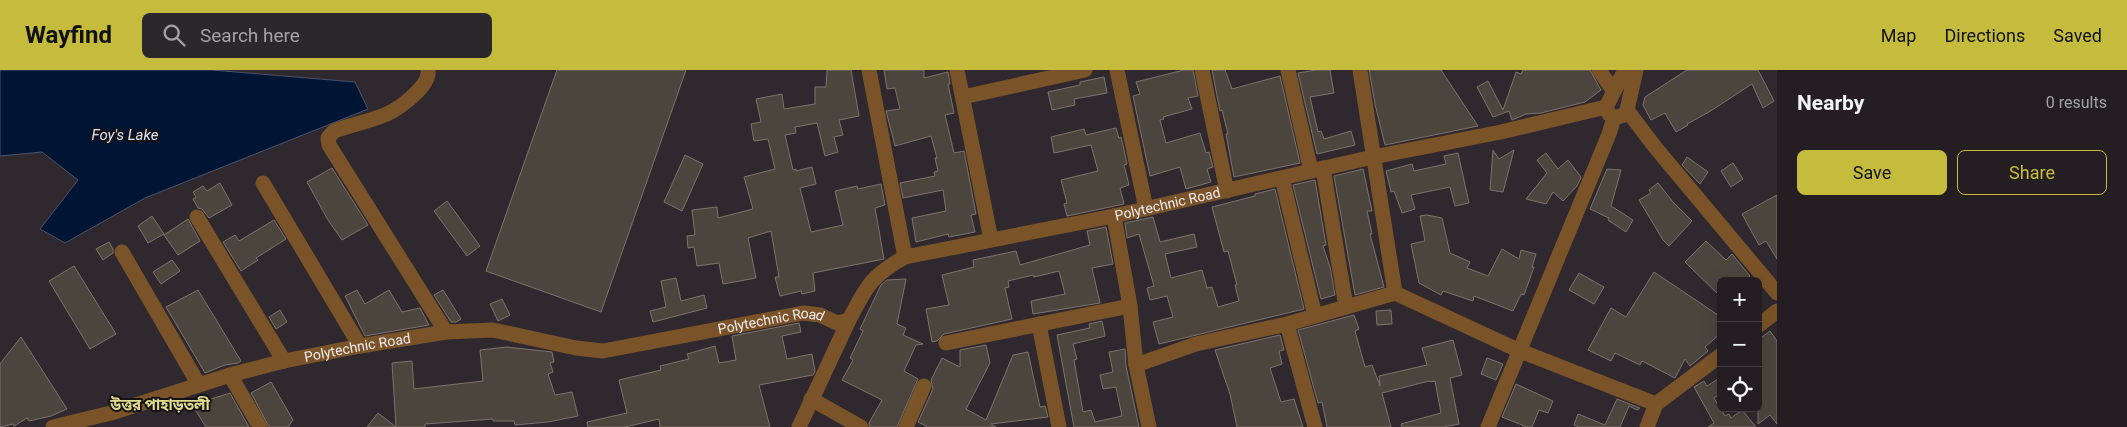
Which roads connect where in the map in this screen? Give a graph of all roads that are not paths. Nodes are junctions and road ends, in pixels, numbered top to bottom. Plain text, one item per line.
1 (428, 70) edge
2 (869, 70) edge
3 (957, 70) edge
4 (1085, 70) edge
5 (1117, 70) edge
6 (1202, 70) edge
7 (1288, 70) edge
8 (1360, 70) edge
9 (1599, 70) edge
10 (1624, 70) edge
11 (1636, 70) edge
12 (1613, 90) junction
13 (962, 97) junction
14 (1627, 110) junction
15 (1610, 112) junction
16 (1373, 157) junction
17 (1317, 170) junction
18 (1282, 178) junction
19 (263, 183) dead end
20 (1227, 190) junction
21 (1146, 209) junction
22 (1114, 216) junction
23 (197, 217) dead end
24 (991, 240) junction
25 (122, 252) dead end
26 (905, 257) junction
27 (1395, 293) junction
28 (1777, 293) edge
29 (1130, 306) junction
30 (1346, 307) junction
31 (1777, 312) edge
32 (1315, 316) junction
33 (849, 320) junction
34 (1762, 323) edge
35 (1039, 324) junction
36 (1287, 324) junction
37 (446, 332) junction
38 (946, 343) dead end
39 (360, 346) junction
40 (1520, 352) junction
41 (1717, 358) edge
42 (284, 361) junction
43 (1136, 365) junction
44 (230, 375) junction
45 (199, 385) junction
46 (924, 386) dead end
47 (811, 400) junction
48 (1656, 404) junction
49 (53, 427) edge
50 (260, 427) edge
51 (799, 427) edge
52 (860, 427) edge
53 (906, 427) edge
54 (1059, 427) edge
55 (1149, 427) edge
56 (1315, 427) edge
57 (1488, 427) edge
58 (1647, 427) edge

1 - 37 street
2 - 26 street
3 - 13 street
4 - 13 street
5 - 21 street
6 - 20 street
7 - 17 street
8 - 16 street
9 - 12 street
10 - 12 street
11 - 14 street
12 - 15 street
13 - 24 street
14 - 15 street, Polytechnic Road
14 - 28 street
15 - 16 street, Polytechnic Road
15 - 40 street
16 - 17 street, Polytechnic Road
16 - 27 street
17 - 18 street, Polytechnic Road
17 - 30 street
18 - 20 street, Polytechnic Road
18 - 32 street
19 - 39 street
20 - 21 street, Polytechnic Road
21 - 22 street, Polytechnic Road
22 - 24 street, Polytechnic Road
22 - 29 street
23 - 42 street
24 - 26 street, Polytechnic Road
25 - 45 street
26 - 33 street, Polytechnic Road
27 - 30 street
27 - 40 street
29 - 35 street
29 - 43 street
30 - 32 street
31 - 34 street
32 - 36 street
33 - 37 street, Polytechnic Road
33 - 47 street
35 - 38 street
35 - 54 street
36 - 43 street
36 - 56 street
37 - 39 street, Polytechnic Road
39 - 42 street, Polytechnic Road
40 - 48 street
40 - 57 street
41 - 48 street
42 - 44 street, Polytechnic Road
43 - 55 street
44 - 45 street, Polytechnic Road
44 - 50 street
45 - 49 street, Polytechnic Road
46 - 53 street
47 - 51 street
47 - 52 street
48 - 58 street

